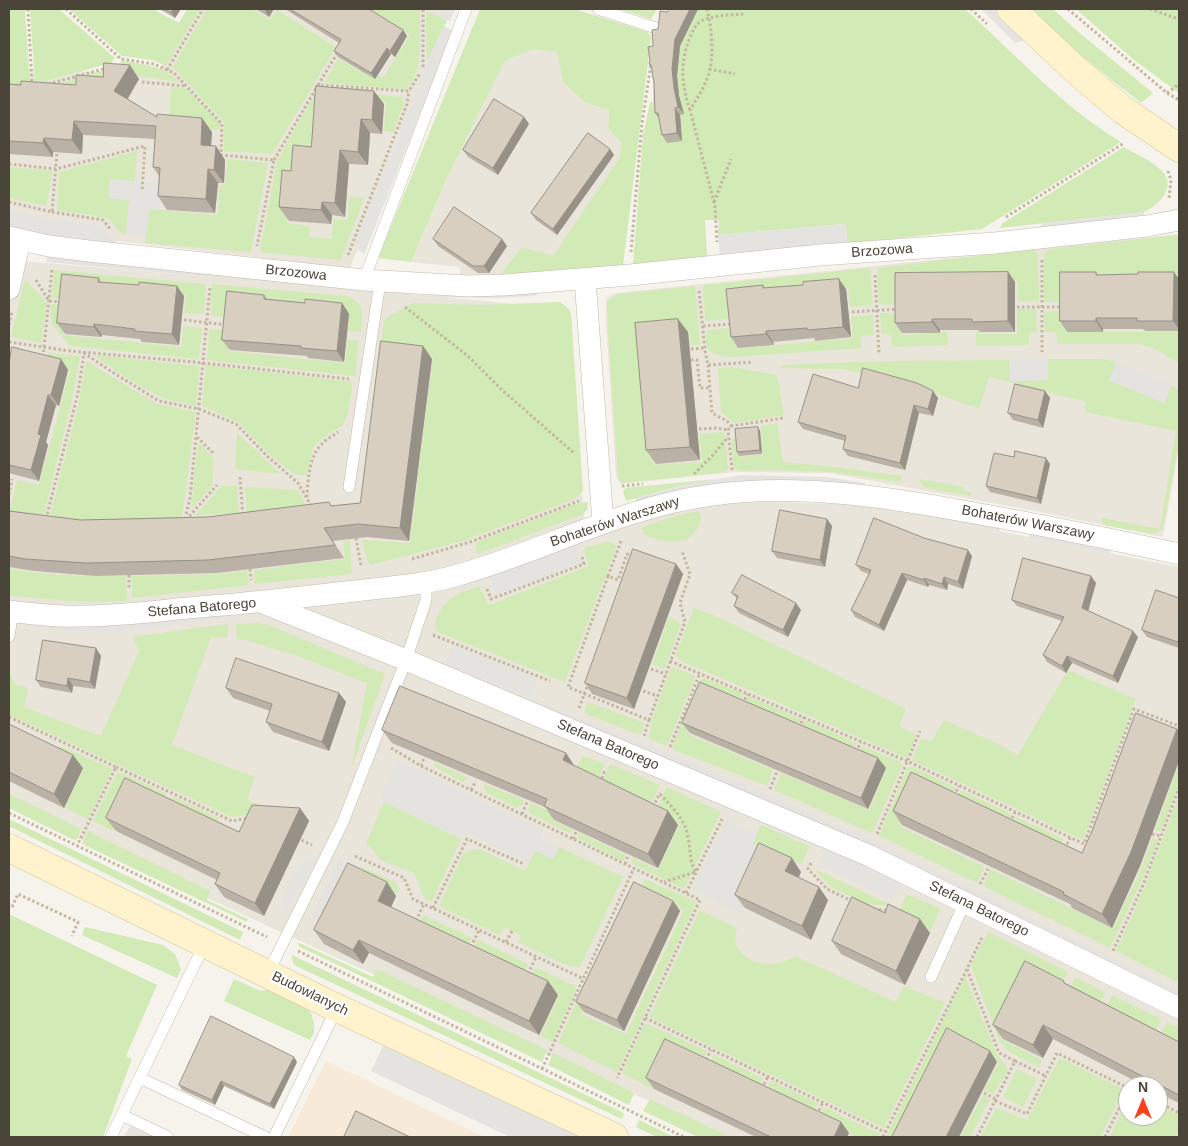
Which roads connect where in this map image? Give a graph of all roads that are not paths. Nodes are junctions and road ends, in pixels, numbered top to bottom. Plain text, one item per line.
1 (466, 9) edge
2 (598, 9) edge
3 (1011, 9) edge
4 (656, 28) edge
5 (1179, 148) edge
6 (1179, 220) edge
7 (14, 238) edge
8 (370, 276) junction
9 (585, 279) junction
10 (9, 289) edge
11 (349, 487) dead end
12 (609, 531) junction
13 (1179, 554) edge
14 (426, 583) junction
15 (262, 602) junction
16 (11, 611) edge
17 (9, 636) edge
18 (406, 660) junction
19 (9, 848) edge
20 (972, 895) junction
21 (205, 943) junction
22 (268, 973) junction
23 (931, 977) dead end
24 (337, 1008) junction
25 (1179, 1008) edge
26 (140, 1078) junction
27 (122, 1115) junction
28 (111, 1137) edge
29 (168, 1137) edge
30 (265, 1137) edge
31 (274, 1137) edge
32 (614, 1137) edge

1 - 8 lane
2 - 4 lane
3 - 5 street
6 - 9 street, Brzozowa
7 - 8 street, Brzozowa
7 - 10 street
8 - 9 street, Brzozowa
8 - 11 lane
9 - 12 street
12 - 13 street, Bohaterów Warszawy
12 - 14 street, Bohaterów Warszawy
14 - 15 street, Bohaterów Warszawy
14 - 18 lane
15 - 16 street, Stefana Batorego
15 - 18 street, Stefana Batorego
16 - 17 lane
18 - 20 street, Stefana Batorego
18 - 22 lane
19 - 21 street, Budowlanych
20 - 23 lane
20 - 25 street, Stefana Batorego
21 - 22 street, Budowlanych
21 - 26 lane
22 - 24 street, Budowlanych
24 - 31 lane
24 - 32 street, Budowlanych
26 - 27 lane
26 - 30 lane
27 - 28 lane
27 - 29 lane

